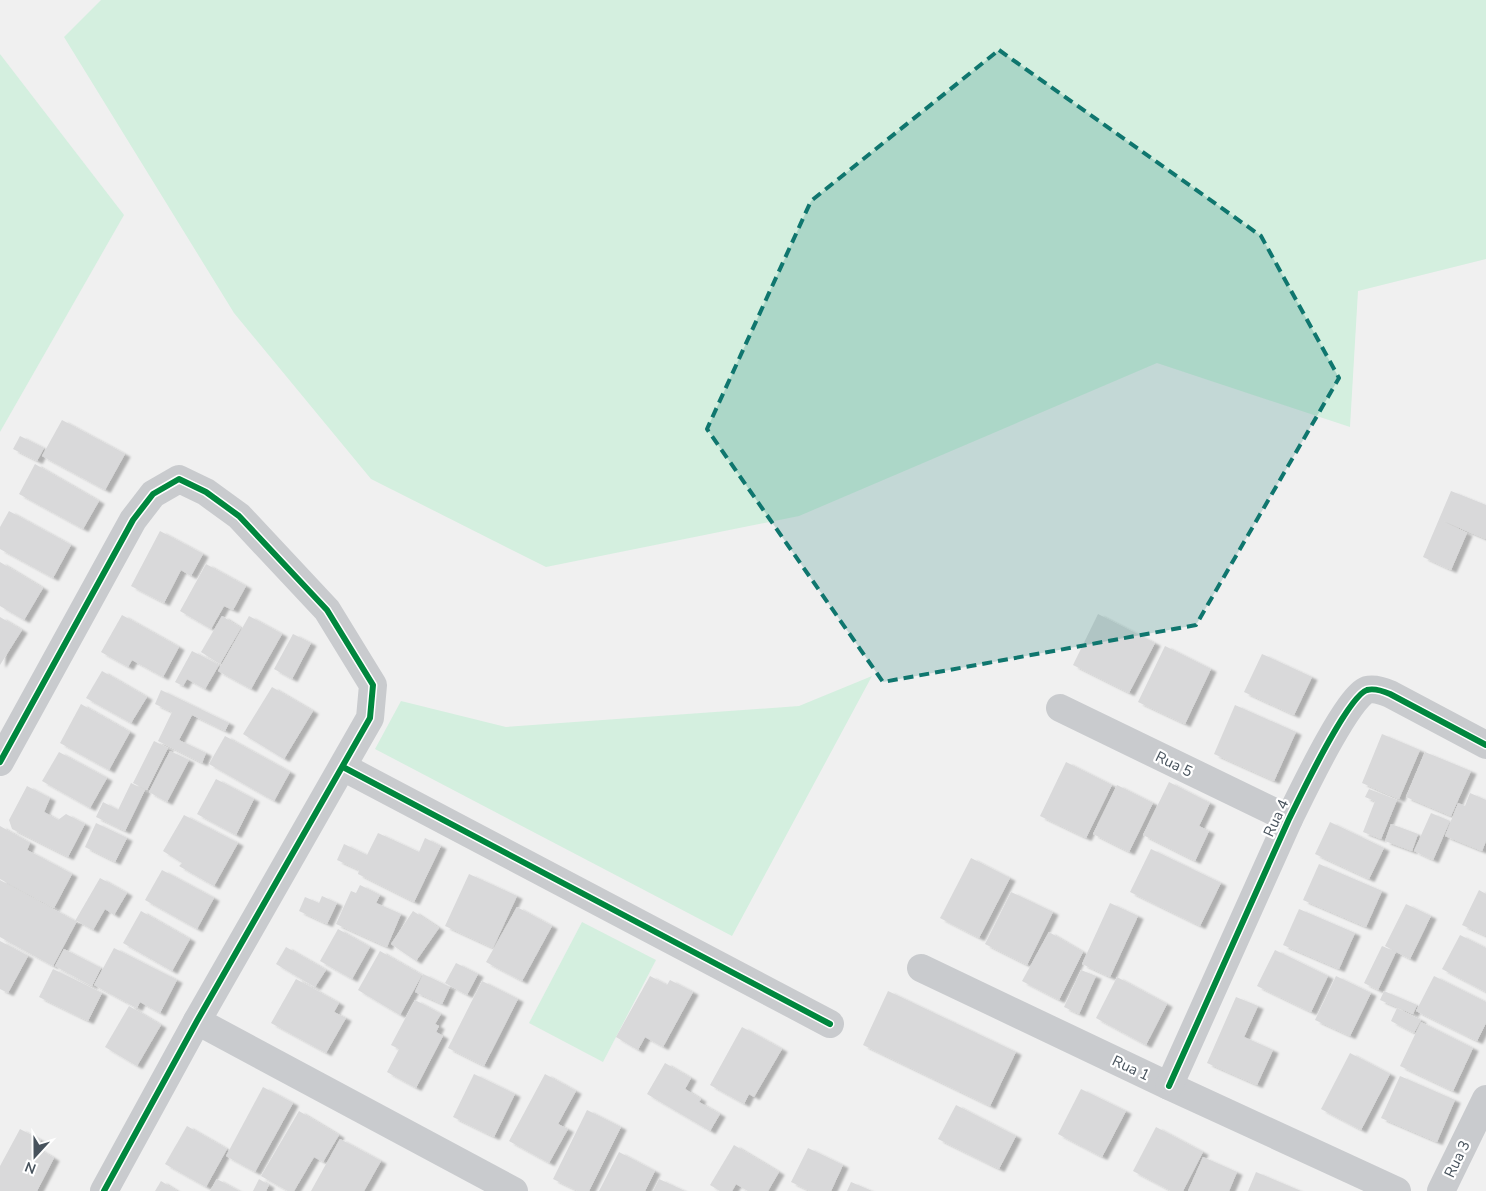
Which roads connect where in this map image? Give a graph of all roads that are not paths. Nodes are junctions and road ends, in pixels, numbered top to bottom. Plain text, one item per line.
1 (1060, 708) dead end
2 (1486, 745) edge
3 (0, 762) edge
4 (343, 767) junction
5 (1289, 819) junction
6 (921, 968) dead end
7 (197, 1022) junction
8 (830, 1024) dead end
9 (1170, 1086) junction
10 (1486, 1099) edge
11 (104, 1191) edge
12 (514, 1191) edge
13 (1397, 1191) edge
14 (1441, 1191) edge

1 - 5 street, Rua 5
2 - 5 street, Rua 4
3 - 4 street
4 - 7 street
4 - 8 street
5 - 9 street, Rua 4
6 - 9 street, Rua 1
7 - 11 street
7 - 12 street
9 - 13 street, Rua 1
10 - 14 street, Rua 3

